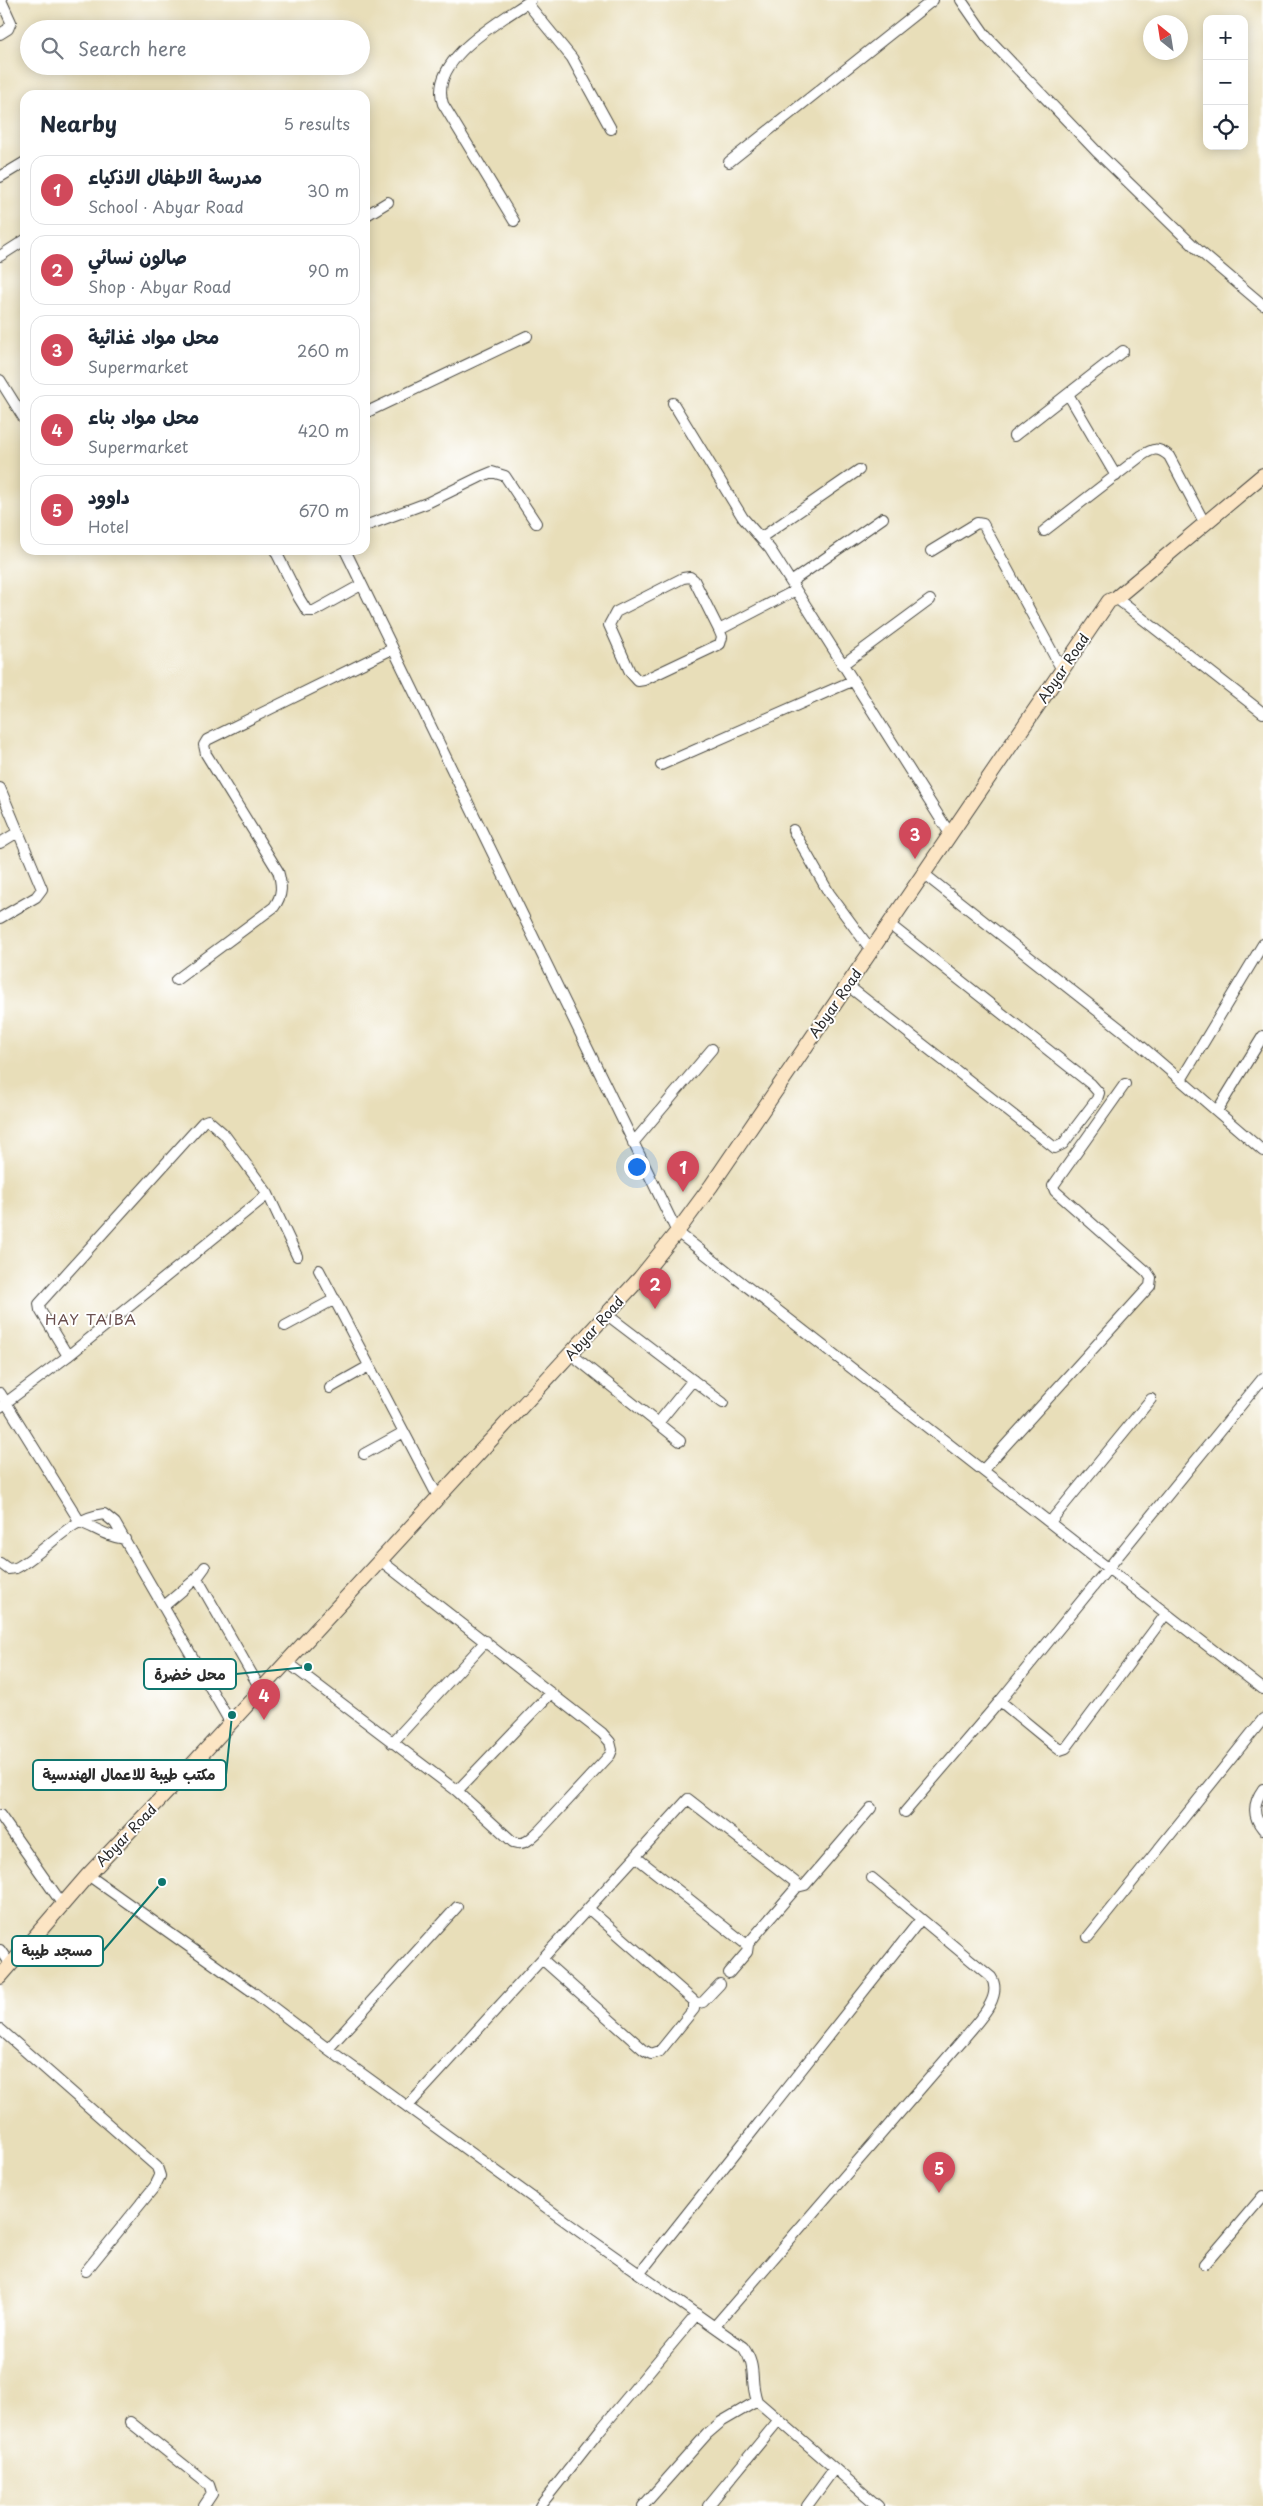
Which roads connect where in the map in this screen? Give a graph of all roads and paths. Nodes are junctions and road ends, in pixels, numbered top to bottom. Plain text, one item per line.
1 (1, 0) edge
2 (933, 0) edge
3 (961, 0) edge
4 (529, 2) edge
5 (0, 34) edge
6 (611, 129) dead end
7 (729, 162) dead end
8 (20, 165) edge
9 (0, 177) edge
10 (388, 202) dead end
11 (370, 213) edge
12 (514, 221) dead end
13 (20, 243) edge
14 (0, 256) edge
15 (1263, 305) edge
16 (527, 336) dead end
17 (1123, 351) dead end
18 (0, 380) edge
19 (1068, 394) junction
20 (673, 403) dead end
21 (370, 411) edge
22 (20, 412) edge
23 (1014, 436) dead end
24 (859, 470) dead end
25 (1263, 475) edge
26 (1116, 476) junction
27 (883, 518) dead end
28 (1204, 522) junction
29 (536, 523) dead end
30 (370, 524) edge
31 (1044, 531) dead end
32 (762, 537) junction
33 (931, 551) dead end
34 (277, 555) edge
35 (347, 555) edge
36 (361, 586) junction
37 (794, 586) junction
38 (1116, 598) junction
39 (930, 600) dead end
40 (719, 630) junction
41 (392, 649) junction
42 (842, 665) junction
43 (1062, 670) junction
44 (852, 680) junction
45 (1263, 713) edge
46 (661, 765) dead end
47 (0, 788) edge
48 (793, 830) dead end
49 (18, 832) junction
50 (950, 834) junction
51 (0, 843) edge
52 (924, 874) junction
53 (0, 918) edge
54 (889, 924) junction
55 (1263, 944) edge
56 (871, 950) junction
57 (176, 980) dead end
58 (847, 985) junction
59 (1263, 1036) edge
60 (712, 1049) dead end
61 (1180, 1080) junction
62 (1125, 1084) dead end
63 (1217, 1111) junction
64 (633, 1143) junction
65 (1263, 1151) edge
66 (268, 1194) junction
67 (677, 1232) junction
68 (297, 1256) dead end
69 (319, 1270) dead end
70 (335, 1300) junction
71 (606, 1314) junction
72 (285, 1326) dead end
73 (571, 1354) junction
74 (68, 1356) junction
75 (369, 1366) junction
76 (1263, 1378) edge
77 (693, 1380) junction
78 (330, 1388) dead end
79 (0, 1393) edge
80 (1151, 1399) dead end
81 (723, 1403) dead end
82 (4, 1405) edge
83 (658, 1424) junction
84 (404, 1432) junction
85 (680, 1441) dead end
86 (364, 1454) dead end
87 (983, 1470) junction
88 (438, 1498) junction
89 (80, 1522) junction
90 (1050, 1522) junction
91 (125, 1539) junction
92 (380, 1560) junction
93 (0, 1563) edge
94 (205, 1567) dead end
95 (1110, 1569) junction
96 (197, 1578) junction
97 (164, 1606) junction
98 (1166, 1614) junction
99 (486, 1642) junction
100 (287, 1662) junction
101 (1263, 1689) edge
102 (261, 1690) junction
103 (551, 1693) junction
104 (1000, 1701) junction
105 (1263, 1719) edge
106 (230, 1722) junction
107 (392, 1743) junction
108 (1263, 1789) edge
109 (457, 1791) junction
110 (872, 1808) dead end
111 (905, 1812) dead end
112 (0, 1815) edge
113 (1263, 1829) edge
114 (637, 1858) junction
115 (88, 1875) junction
116 (872, 1878) dead end
117 (797, 1887) junction
118 (63, 1905) junction
119 (457, 1907) dead end
120 (590, 1909) junction
121 (921, 1918) junction
122 (1088, 1937) dead end
123 (748, 1945) junction
124 (0, 1950) edge
125 (543, 1960) junction
126 (11, 1966) junction
127 (729, 1973) dead end
128 (0, 1977) edge
129 (720, 1984) dead end
130 (694, 2004) junction
131 (0, 2029) edge
132 (328, 2049) junction
133 (408, 2106) junction
134 (1263, 2196) edge
135 (1205, 2264) dead end
136 (86, 2271) dead end
137 (640, 2273) junction
138 (698, 2314) junction
139 (714, 2326) junction
140 (757, 2401) junction
141 (778, 2421) junction
142 (130, 2422) dead end
143 (834, 2469) junction
144 (204, 2506) edge
145 (540, 2506) edge
146 (643, 2506) edge
147 (708, 2506) edge
148 (807, 2506) edge
149 (878, 2506) edge

1 - 5 street
2 - 7 street
3 - 15 street
4 - 6 street
4 - 12 street
8 - 9 street
10 - 11 street
13 - 14 street
16 - 21 street
17 - 19 street
18 - 22 street
19 - 23 street
19 - 26 street
20 - 32 street
24 - 32 street
25 - 28 main road, Abyar Road
26 - 28 street
26 - 31 street
27 - 37 street
28 - 38 main road, Abyar Road
29 - 30 street
32 - 37 street
33 - 43 street
34 - 36 street
35 - 36 street
36 - 41 street
37 - 40 street
37 - 42 street
38 - 43 main road, Abyar Road
38 - 45 street
39 - 42 street
40 - 40 street
41 - 57 street
41 - 64 street
42 - 44 street
43 - 50 main road, Abyar Road
44 - 46 street
44 - 50 street
47 - 49 street
48 - 56 street
49 - 51 street
49 - 53 street
50 - 52 main road, Abyar Road
52 - 54 main road, Abyar Road
52 - 61 street
54 - 56 main road, Abyar Road
54 - 58 street
55 - 61 street
56 - 58 main road, Abyar Road
58 - 67 main road, Abyar Road
59 - 63 street
60 - 64 street
61 - 63 street
62 - 87 street
63 - 65 street
64 - 67 street
66 - 68 street
66 - 74 street
66 - 74 street
67 - 71 main road, Abyar Road
67 - 87 street
69 - 70 street
70 - 72 street
70 - 75 street
71 - 73 main road, Abyar Road
71 - 77 street
73 - 83 street
73 - 88 main road, Abyar Road
74 - 82 street
75 - 78 street
75 - 84 street
76 - 95 street
77 - 81 street
77 - 83 street
79 - 82 street
80 - 90 street
82 - 89 street
83 - 85 street
84 - 86 street
84 - 88 street
87 - 90 street
88 - 92 main road, Abyar Road
89 - 91 street
89 - 91 street
89 - 93 street
90 - 95 street
91 - 97 street
92 - 99 street
92 - 100 main road, Abyar Road
94 - 96 street
95 - 98 street
95 - 104 street
96 - 97 street
96 - 102 street
97 - 106 street
98 - 101 street
98 - 104 street
99 - 103 street
99 - 107 street
100 - 102 main road, Abyar Road
100 - 107 street
102 - 106 main road, Abyar Road
103 - 109 street
103 - 109 street
104 - 111 street
105 - 122 street
106 - 115 main road, Abyar Road
107 - 109 street
108 - 113 street
110 - 117 street
112 - 118 street
114 - 117 street
114 - 120 street
114 - 123 street
115 - 118 main road, Abyar Road
115 - 132 street
116 - 121 street
117 - 123 street
118 - 126 main road, Abyar Road
119 - 132 street
120 - 125 street
120 - 130 street
121 - 137 street
121 - 139 street
123 - 127 street
124 - 126 street
125 - 130 street
125 - 133 street
126 - 128 main road, Abyar Road
129 - 130 street
131 - 136 street
132 - 133 street
133 - 137 street
134 - 135 street
137 - 138 street
138 - 139 street
138 - 145 street
139 - 140 street
140 - 141 street
140 - 146 street
141 - 143 street
141 - 147 street
142 - 144 street
143 - 148 street
143 - 149 street

